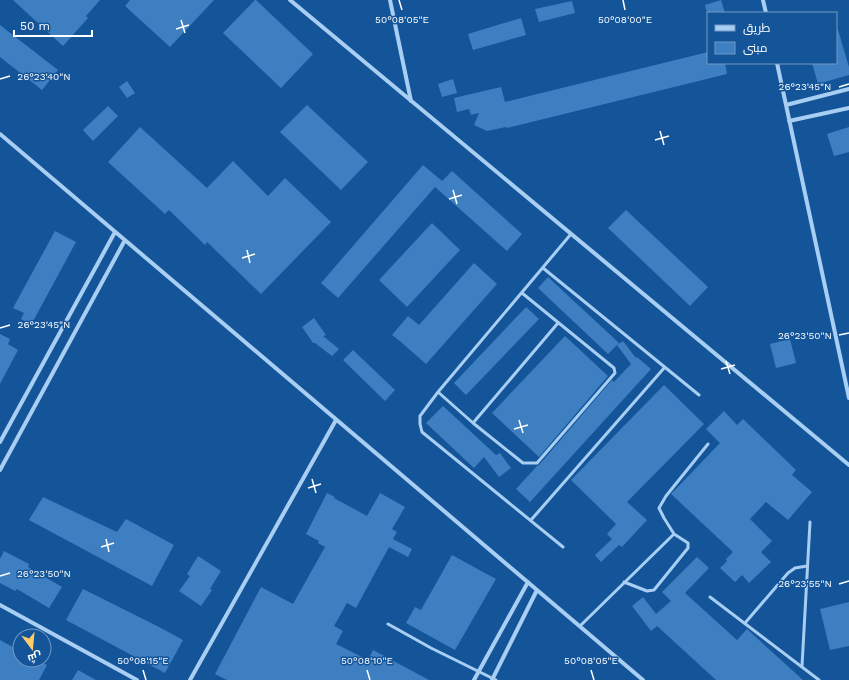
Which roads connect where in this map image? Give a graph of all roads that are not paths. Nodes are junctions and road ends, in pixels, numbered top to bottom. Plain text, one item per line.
1 (290, 0) edge
2 (390, 0) edge
3 (764, 0) edge
4 (766, 12) edge
5 (777, 64) edge
6 (849, 89) edge
7 (411, 101) junction
8 (786, 105) junction
9 (849, 108) edge
10 (790, 121) junction
11 (0, 134) edge
12 (115, 232) junction
13 (571, 234) junction
14 (125, 240) junction
15 (543, 268) junction
16 (522, 293) junction
17 (558, 323) junction
18 (665, 367) junction
19 (438, 392) junction
20 (699, 395) dead end
21 (849, 398) edge
22 (336, 420) junction
23 (473, 422) junction
24 (0, 442) edge
25 (708, 444) dead end
26 (849, 465) edge
27 (0, 470) edge
28 (531, 520) junction
29 (810, 522) dead end
30 (674, 534) junction
31 (563, 547) dead end
32 (807, 566) junction
33 (528, 582) junction
34 (624, 582) junction
35 (536, 590) junction
36 (710, 597) dead end
37 (0, 605) edge
38 (745, 623) junction
39 (388, 624) dead end
40 (580, 626) junction
41 (802, 666) junction
42 (478, 671) junction
43 (137, 680) edge
44 (190, 680) edge
45 (474, 680) edge
46 (494, 680) edge
47 (643, 680) edge
48 (819, 680) edge

1 - 7 street
2 - 7 street
3 - 4 street
5 - 8 street
6 - 8 street
7 - 13 street
8 - 10 street
9 - 10 street
10 - 21 street
11 - 12 street
12 - 14 street
12 - 24 street
13 - 15 lane
13 - 26 street
14 - 22 street
14 - 27 street
15 - 16 lane
15 - 18 lane
16 - 17 lane
16 - 19 lane
17 - 23 lane
17 - 23 lane
18 - 20 lane
18 - 28 lane
19 - 23 lane
19 - 28 lane
22 - 33 street
22 - 44 street
25 - 30 lane
28 - 31 lane
29 - 32 lane
30 - 34 lane
30 - 34 lane
32 - 38 lane
32 - 41 lane
33 - 35 street
33 - 42 street
34 - 40 lane
35 - 40 street
35 - 46 street
36 - 38 lane
37 - 43 street
38 - 41 lane
39 - 42 lane
40 - 47 street
41 - 48 lane
42 - 45 street
42 - 46 lane

